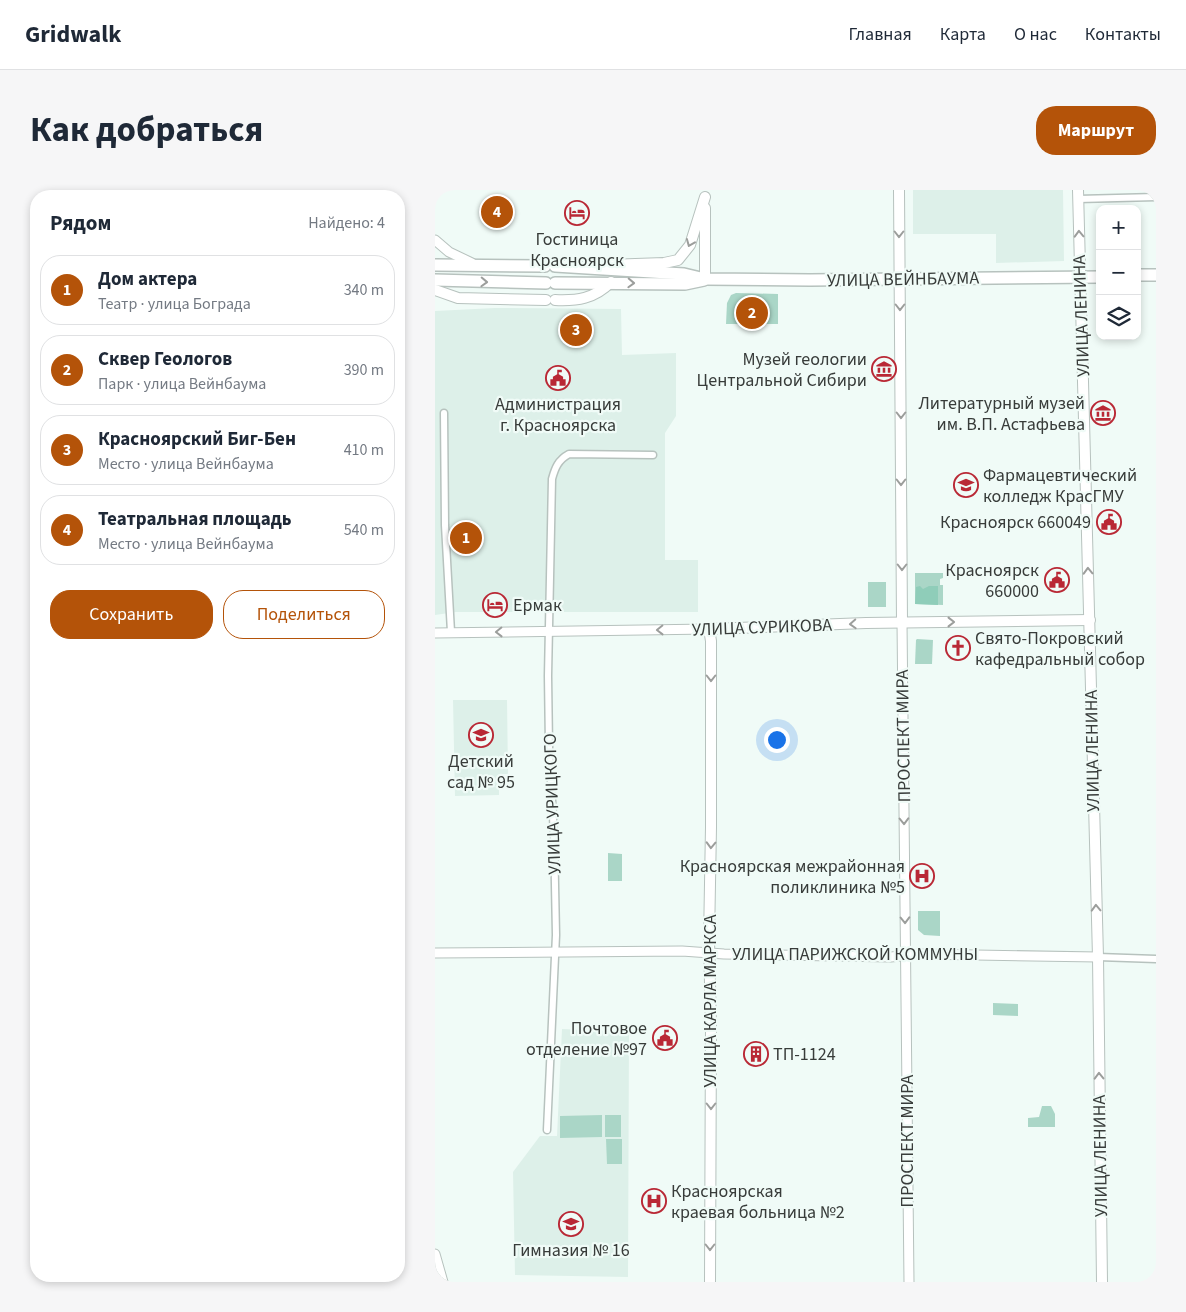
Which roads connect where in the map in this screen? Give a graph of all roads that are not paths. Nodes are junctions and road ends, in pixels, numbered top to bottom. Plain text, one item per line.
1 (899, 190) edge
2 (705, 193) edge
3 (1078, 194) edge
4 (1156, 197) edge
5 (435, 240) edge
6 (474, 264) junction
7 (435, 265) edge
8 (581, 267) junction
9 (1156, 275) edge
10 (1096, 276) edge
11 (1141, 276) edge
12 (1081, 277) junction
13 (705, 279) junction
14 (900, 279) junction
15 (435, 280) edge
16 (611, 282) junction
17 (435, 290) edge
18 (444, 413) dead end
19 (653, 455) dead end
20 (1089, 620) junction
21 (902, 622) junction
22 (709, 629) junction
23 (548, 631) junction
24 (451, 632) junction
25 (435, 633) edge
26 (556, 952) junction
27 (435, 953) edge
28 (709, 953) junction
29 (905, 956) junction
30 (1098, 957) junction
31 (1156, 959) edge
32 (547, 1130) dead end
33 (435, 1254) edge
34 (443, 1282) edge
35 (710, 1282) edge
36 (909, 1282) edge
37 (1102, 1282) edge

1 -> 14 main road, ПРОСПЕКТ МИРА
2 -> 8 main road
2 - 13 main road
3 - 4 street
12 -> 3 main road, УЛИЦА ЛЕНИНА
5 - 6 main road
6 - 7 highway, УЛИЦА ВЕЙНБАУМА
6 - 8 highway, УЛИЦА ВЕЙНБАУМА
8 - 13 highway, УЛИЦА ВЕЙНБАУМА
9 - 11 highway
10 - 12 highway, УЛИЦА ВЕЙНБАУМА
12 - 14 highway, УЛИЦА ВЕЙНБАУМА
20 -> 12 main road, УЛИЦА ЛЕНИНА
13 - 14 highway, УЛИЦА ВЕЙНБАУМА
16 -> 13 highway, УЛИЦА ВЕЙНБАУМА
14 -> 21 main road, ПРОСПЕКТ МИРА
15 -> 16 highway, УЛИЦА ВЕЙНБАУМА
16 - 17 main road
18 - 24 street
19 - 23 street, УЛИЦА УРИЦКОГО
21 -> 20 main road, УЛИЦА СУРИКОВА
30 -> 20 main road, УЛИЦА ЛЕНИНА
21 -> 22 main road, УЛИЦА СУРИКОВА
21 -> 29 main road, ПРОСПЕКТ МИРА
22 -> 23 main road, УЛИЦА СУРИКОВА
22 -> 28 main road, УЛИЦА КАРЛА МАРКСА
23 -> 24 main road, УЛИЦА СУРИКОВА
23 - 26 street, УЛИЦА УРИЦКОГО
24 - 25 main road, УЛИЦА СУРИКОВА
26 - 27 main road, УЛИЦА ПАРИЖСКОЙ КОММУНЫ
26 - 28 main road, УЛИЦА ПАРИЖСКОЙ КОММУНЫ
26 - 32 street, УЛИЦА УРИЦКОГО
28 - 29 main road, УЛИЦА ПАРИЖСКОЙ КОММУНЫ
28 -> 35 main road, УЛИЦА КАРЛА МАРКСА
29 - 30 main road, УЛИЦА ПАРИЖСКОЙ КОММУНЫ
29 - 36 main road, ПРОСПЕКТ МИРА
30 - 31 street, УЛИЦА ПАРИЖСКОЙ КОММУНЫ
37 -> 30 main road, УЛИЦА ЛЕНИНА
33 - 34 main road

